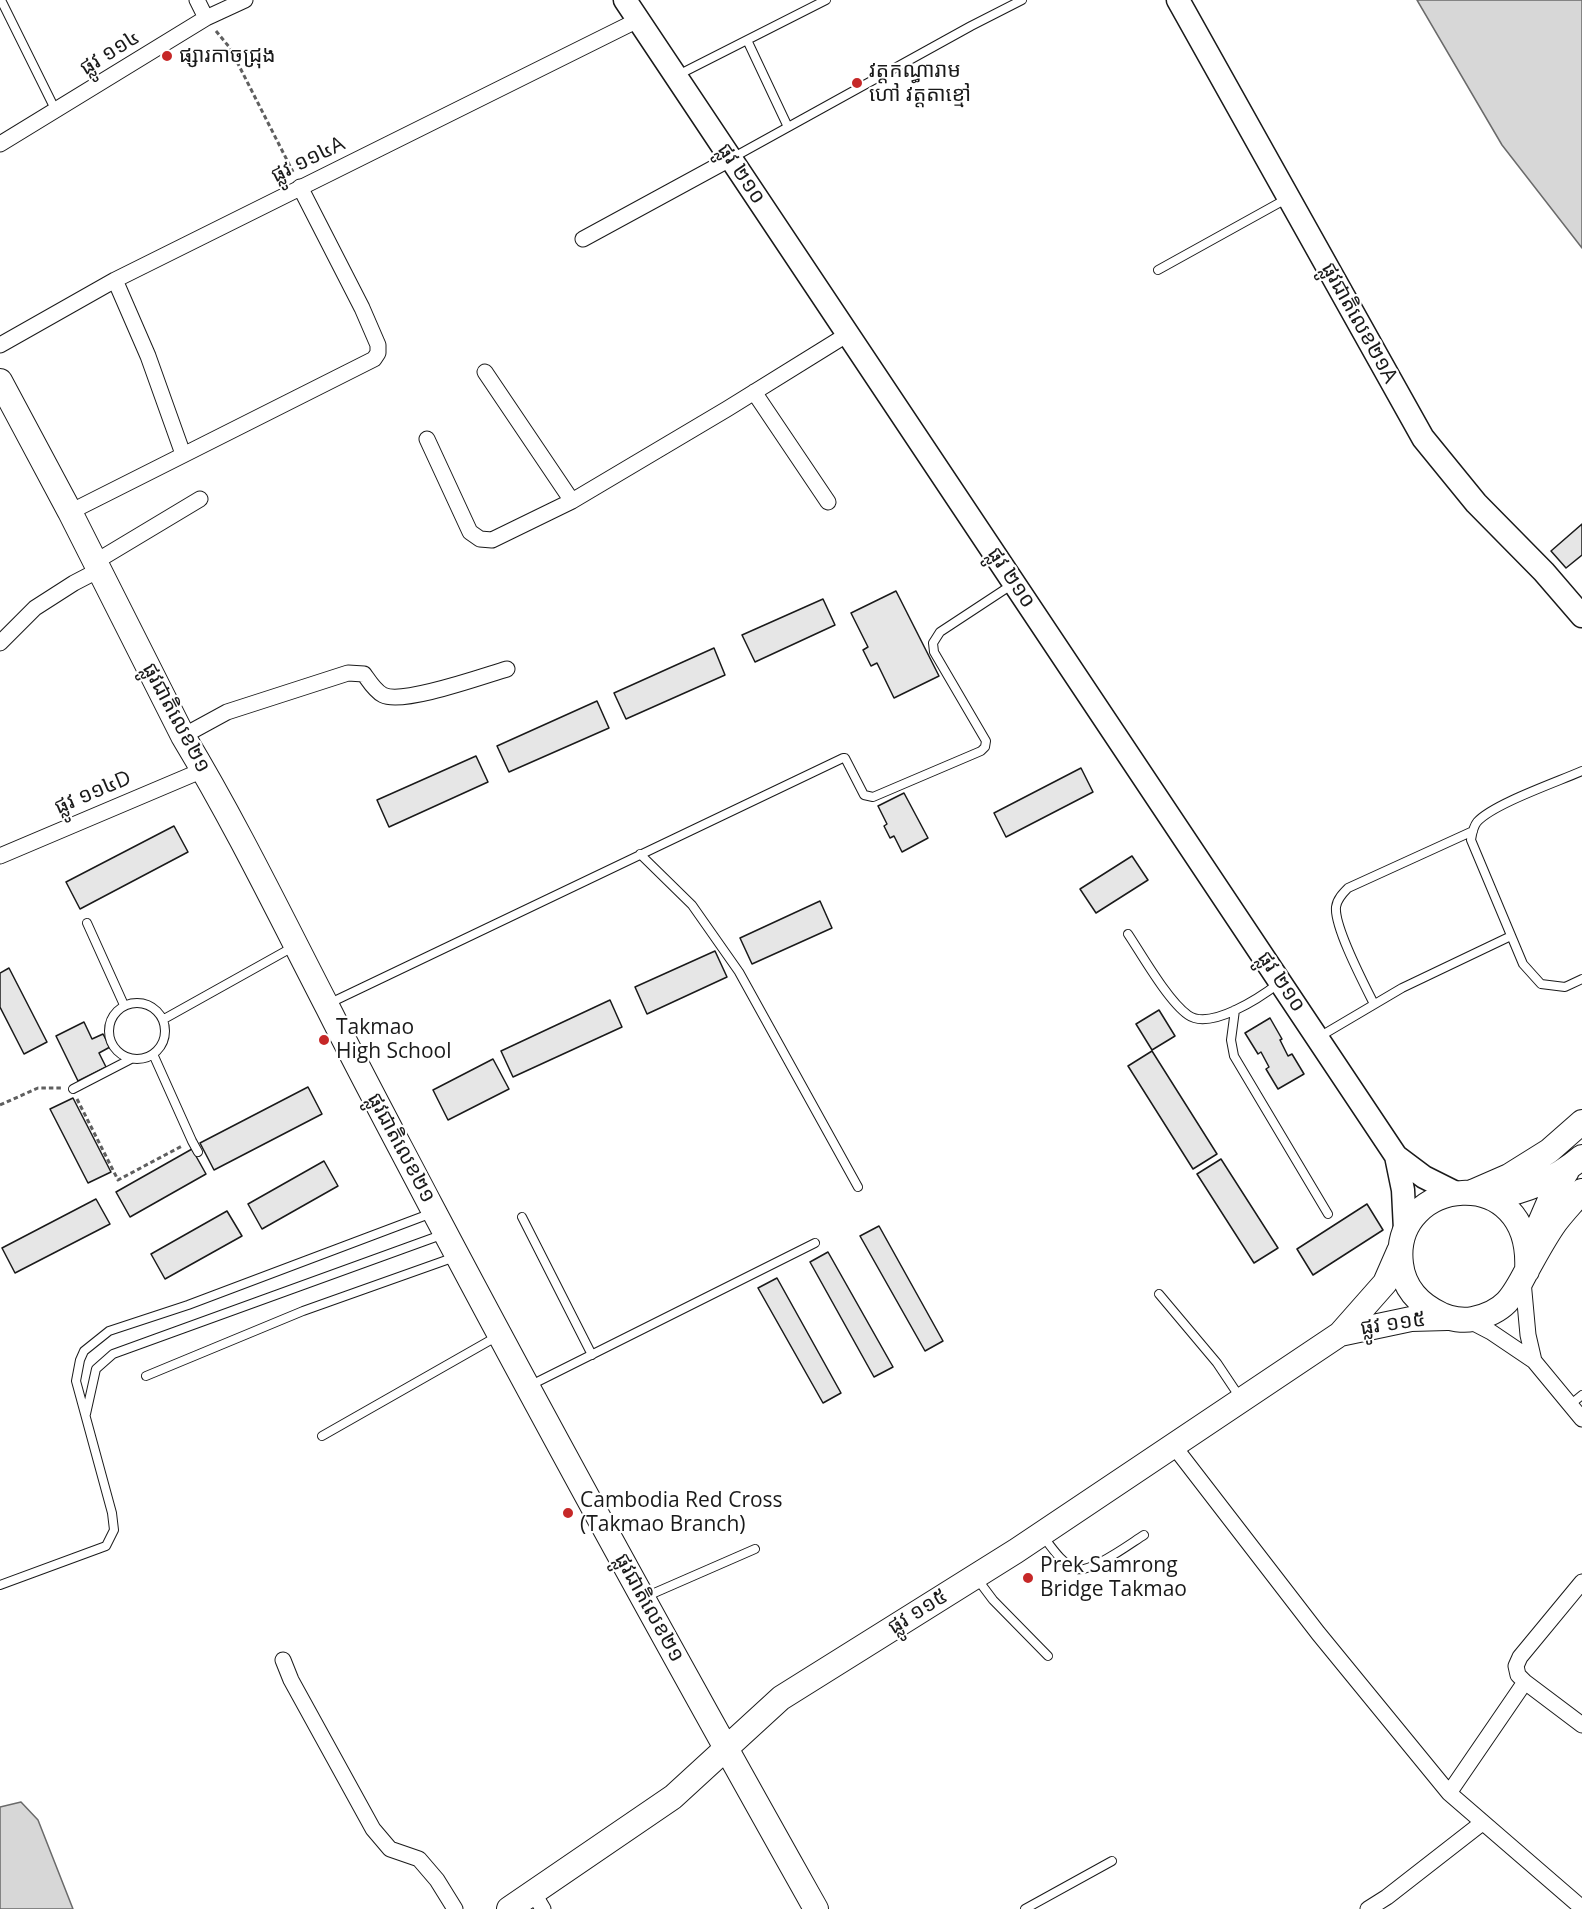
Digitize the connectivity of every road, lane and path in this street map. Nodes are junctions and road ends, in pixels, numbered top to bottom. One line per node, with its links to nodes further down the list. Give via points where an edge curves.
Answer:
1 (1, 0): 12 (lane)
2 (196, 0): 8 (street)
3 (245, 0): 8 (street, ផ្លូវ ១១៤)
4 (625, 0): 9 (street, ផ្លូវ ២១០)
5 (826, 0): 10 (lane)
6 (1022, 0): 13 (lane)
7 (1178, 0): 17 (street, ផ្លូវជាតិលេខ២១A)
8 (206, 18): 12 (street, ផ្លូវ ១១៤); 16 (path, via 230,48)
9 (638, 20): 11 (street, ផ្លូវ ២១០); 16 (street, ផ្លូវ ១១៤A)
10 (747, 40): 11 (lane); 13 (lane)
11 (676, 76): 15 (street, ផ្លូវ ២១០)
12 (56, 111): 14 (street, ផ្លូវ ១១៤)
13 (788, 127): 15 (lane)
14 (0, 144)
15 (730, 159): 18 (street); 21 (street, ផ្លូវ ២១០)
16 (300, 187): 20 (street, ផ្លូវ ១១៤A); 27 (street, via 362,308 378,352 374,359)
17 (1289, 197): 19 (lane); 34 (street, ផ្លូវជាតិលេខ២១A, via 1423,438 1476,503)
18 (583, 239)
19 (1158, 270)
20 (115, 280): 22 (street, ផ្លូវ ១១៤A); 27 (street, via 148,356)
21 (848, 334): 25 (street); 33 (street, ផ្លូវ ២១០)
22 (0, 345)
23 (485, 372): 29 (street)
24 (0, 381): 31 (main road, ផ្លូវជាតិលេខ២១)
25 (754, 392): 29 (street); 30 (street)
26 (427, 439): 29 (street, via 470,532 480,539 492,540)
27 (183, 454): 31 (street)
28 (200, 499): 32 (street)
29 (572, 501)
30 (828, 502)
31 (70, 512): 32 (main road, ផ្លូវជាតិលេខ២១)
32 (97, 566): 35 (street, via 35,608); 37 (main road, ផ្លូវជាតិលេខ២១)
33 (1014, 583): 41 (lane, via 940,632 933,643 934,652 986,741 981,751 868,797 843,758); 48 (street, ផ្លូវ ២១០)
34 (1582, 616)
35 (0, 643)
36 (507, 669): 37 (street, via 398,698 383,695 364,674 348,673 227,712)
37 (183, 736): 38 (main road, ផ្លូវជាតិលេខ២១)
38 (203, 770): 42 (street, ផ្លូវ ១១៤D); 46 (main road, ផ្លូវជាតិលេខ២១)
39 (1582, 771): 40 (lane, via 1502,806 1477,822)
40 (1473, 831): 45 (lane, via 1472,840); 49 (lane, via 1348,888 1340,896 1336,908 1342,937)
41 (640, 854): 51 (lane); 64 (lane, via 692,905 739,972)
42 (0, 856)
43 (87, 923): 50 (lane)
44 (1128, 934): 52 (lane, via 1174,1002 1189,1016 1207,1019)
45 (1511, 936): 47 (lane, via 1523,964 1541,984 1565,987); 49 (lane)
46 (297, 945): 51 (main road, ផ្លូវជាតិលេខ២១); 53 (lane)
47 (1582, 980)
48 (1281, 982): 52 (lane); 54 (street, ផ្លូវ ២១០)
49 (1374, 1004): 54 (lane)
50 (124, 1005): 53 (lane, via 147,1004); 56 (lane, via 115,1012 109,1034 112,1045)
51 (326, 1005): 67 (main road, ផ្លូវជាតិលេខ២១)
52 (1235, 1010): 68 (lane, via 1231,1040 1234,1056)
53 (164, 1020): 55 (lane, via 166,1032)
54 (1318, 1038): 62 (street, ផ្លូវ ២១០)
55 (153, 1054): 56 (lane); 60 (lane)
56 (131, 1059): 57 (lane)
57 (73, 1089): 58 (path, via 38,1088); 60 (path, via 118,1180)
58 (0, 1105)
59 (1582, 1122): 66 (main road, via 1549,1151)
60 (192, 1141): 61 (lane)
61 (198, 1152)
62 (1396, 1156): 66 (street, ផ្លូវ ២១០, via 1424,1177); 71 (street, ផ្លូវ ២១០, via 1404,1190)
63 (1575, 1163): 66 (main road, via 1544,1183 1518,1192); 74 (main road, via 1547,1204)
64 (858, 1187)
65 (1582, 1191): 74 (main road, via 1556,1221)
66 (1472, 1194): 71 (main road, via 1435,1199 1418,1212); 74 (main road, via 1505,1207 1517,1220 1524,1235)
67 (435, 1212): 70 (main road, ផ្លូវជាតិលេខ២១); 85 (lane, via 109,1331 84,1351 80,1360 76,1382)
68 (1328, 1214)
69 (522, 1217): 79 (lane)
70 (447, 1233): 73 (main road, ផ្លូវជាតិលេខ២១); 85 (lane, via 113,1354 96,1369)
71 (1402, 1241): 76 (main road, via 1402,1273 1412,1293 1428,1308); 78 (main road, ផ្លូវ ១១៥, via 1385,1283)
72 (815, 1243): 79 (lane)
73 (458, 1256): 77 (main road, ផ្លូវជាតិលេខ២១); 81 (lane, via 303,1311)
74 (1526, 1268): 76 (main road, via 1514,1296 1501,1308 1485,1316); 80 (street, via 1526,1317)
75 (1159, 1294): 83 (lane, via 1217,1363)
76 (1457, 1319): 78 (main road, ផ្លូវ ១១៥, via 1411,1318); 80 (street, via 1491,1332)
77 (501, 1334): 82 (main road, ផ្លូវជាតិលេខ២១); 87 (lane)
78 (1340, 1334): 83 (main road, ផ្លូវ ១១៥)
79 (592, 1355): 82 (lane)
80 (1534, 1361): 84 (street)
81 (146, 1376)
82 (529, 1386): 95 (main road, ផ្លូវជាតិលេខ២១)
83 (1241, 1399): 88 (main road, ផ្លូវ ១១៥)
84 (1577, 1400): 86 (street)
85 (85, 1415): 94 (lane, via 112,1513 114,1530 106,1546)
86 (1582, 1419)
87 (322, 1436)
88 (1173, 1445): 89 (main road, ផ្លូវ ១១៥); 101 (street, via 1318,1634)
89 (1041, 1534): 90 (lane, via 1059,1556 1080,1570); 92 (main road, ផ្លូវ ១១៥)
90 (1144, 1535)
91 (755, 1549): 95 (lane)
92 (975, 1576): 96 (lane); 100 (main road, ផ្លូវ ១១៥, via 781,1698)
93 (1582, 1582): 98 (street, via 1520,1657 1516,1666)
94 (0, 1585)
95 (644, 1597): 100 (main road, ផ្លូវជាតិលេខ២១)
96 (1048, 1656)
97 (283, 1660): 107 (street, via 373,1829 390,1849 419,1859)
98 (1525, 1682): 99 (street); 101 (street)
99 (1582, 1725)
100 (727, 1749): 104 (main road, ផ្លូវ ១១៥, via 673,1797); 109 (main road, ផ្លូវជាតិលេខ២១)
101 (1449, 1793): 102 (street)
102 (1482, 1823): 105 (street); 106 (street)
103 (1112, 1861): 110 (lane)
104 (538, 1901): 108 (main road, ផ្លូវ ១១៥)
105 (1391, 1903): 111 (street)
106 (1582, 1908)
107 (455, 1909)
108 (510, 1909)
109 (815, 1909)
110 (1024, 1909)
111 (1368, 1909)

